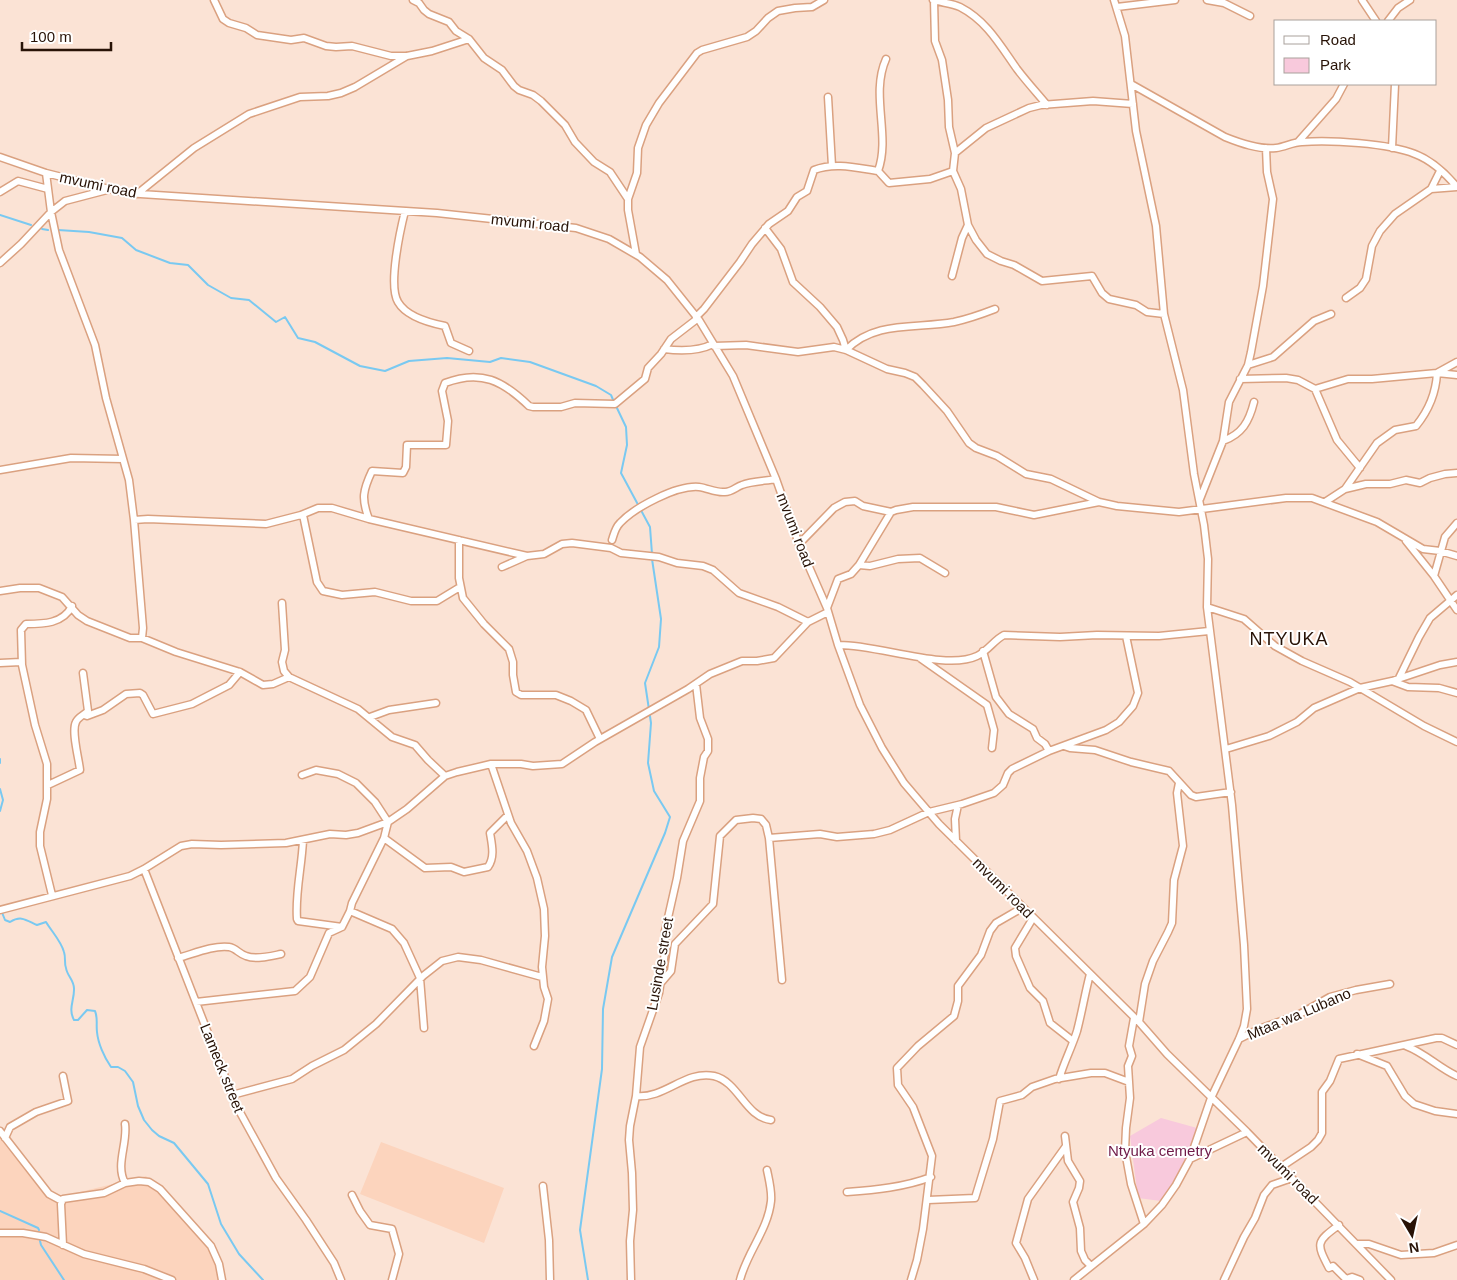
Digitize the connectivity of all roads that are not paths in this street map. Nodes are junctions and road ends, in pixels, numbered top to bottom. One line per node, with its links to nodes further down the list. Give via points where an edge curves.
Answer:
1 (214, 0): 15 (street, via 223,19 256,35 291,40 304,38 326,46 352,46 391,56)
2 (413, 0): 14 (street, via 429,14 449,22)
3 (824, 0): 39 (street, via 812,7 778,11 747,37 697,53 646,125 638,148 637,173)
4 (934, 0): 22 (street, via 962,8 985,24); 26 (street, via 935,41 942,60)
5 (1114, 0): 10 (street)
6 (1175, 0): 10 (street)
7 (1207, 0): 11 (street, via 1224,3)
8 (1362, 0): 12 (street)
9 (1410, 0): 13 (street)
10 (1117, 7): 17 (street, via 1125,36)
11 (1250, 16)
12 (1375, 20)
13 (1389, 20)
14 (469, 39): 15 (street); 39 (street, via 514,86 533,95 557,116 575,142 594,162 610,172)
15 (407, 56): 38 (street, via 341,93 300,97 249,114 194,148)
16 (886, 59): 29 (street, via 880,80 882,162)
17 (1131, 84): 21 (street); 24 (street, via 1224,137)
18 (1343, 85): 23 (street, via 1336,99)
19 (1395, 85): 25 (street)
20 (828, 97): 28 (street)
21 (1133, 104): 22 (street, via 1093,101); 49 (street, via 1156,226)
22 (1047, 105): 26 (street, via 1029,108 986,128)
23 (1298, 142): 24 (street); 25 (street, via 1323,141)
24 (1266, 148): 57 (street, via 1273,203 1263,286)
25 (1392, 148): 31 (street, via 1415,154)
26 (955, 153): 30 (street)
27 (0, 156): 32 (street, mvumi road)
28 (832, 166): 29 (street); 43 (street, via 814,170 806,191)
29 (878, 170): 30 (street, via 889,183 930,179)
30 (953, 171): 42 (street, via 961,189)
31 (1440, 171): 33 (street); 35 (street)
32 (46, 173): 34 (street); 36 (street, mvumi road)
33 (1457, 187): 35 (street)
34 (48, 189): 37 (street, via 18,181); 41 (street)
35 (1431, 189): 47 (street, via 1401,210 1384,227 1372,246 1366,279)
36 (108, 190): 38 (street, mvumi road); 41 (street, via 71,198)
37 (0, 192)
38 (136, 194): 40 (street, mvumi road)
39 (628, 199): 44 (street)
40 (405, 211): 44 (street, mvumi road, via 576,228 609,239); 55 (street, via 394,295 399,305 423,322 445,326 451,343)
41 (50, 212): 45 (street); 64 (street, via 59,250 95,345)
42 (968, 225): 46 (street); 49 (street, via 987,254 1001,262 1014,264 1037,279 1092,276 1109,299 1136,305 1147,312)
43 (766, 228): 51 (street); 54 (street, via 781,249 793,282 837,327)
44 (636, 254): 51 (street, mvumi road, via 666,280)
45 (0, 263)
46 (952, 276)
47 (1346, 298)
48 (995, 309): 54 (street, via 954,322 873,333 855,341)
49 (1164, 314): 70 (street, via 1183,390)
50 (1331, 314): 57 (street, via 1314,320 1273,357)
51 (697, 318): 52 (street, mvumi road); 53 (street)
52 (714, 345): 53 (street); 54 (street, via 746,345 798,352 834,347); 68 (street, mvumi road, via 733,376)
53 (664, 349): 76 (street, via 648,368 645,379 615,404 533,407 511,388 482,377 456,378 445,383 442,391 448,421 446,446 407,445 403,473 372,471 363,504)
54 (846, 350): 71 (street, via 879,366 915,377 976,448 997,456 1026,474 1051,479)
55 (469, 351)
56 (1457, 362): 58 (street)
57 (1248, 365): 60 (street)
58 (1438, 373): 59 (street); 61 (street, via 1348,379); 65 (street, via 1433,397 1420,421 1412,428 1394,430 1387,435 1377,443)
59 (1457, 375)
60 (1240, 379): 61 (street, via 1286,378); 63 (street, via 1229,402)
61 (1315, 389): 65 (street, via 1337,440)
62 (1254, 402): 63 (street, via 1243,429)
63 (1223, 441): 70 (street)
64 (123, 459): 66 (street, via 71,458); 77 (street)
65 (1360, 468): 69 (street)
66 (0, 470)
67 (1457, 474): 69 (street, via 1438,476 1420,483 1406,480)
68 (776, 479): 81 (street, via 741,485 723,493 699,487 673,493 630,514 620,523); 82 (street, mvumi road)
69 (1345, 489): 72 (street)
70 (1200, 499): 73 (street)
71 (1099, 502): 73 (street, via 1173,512); 74 (street, via 1034,515 996,507 913,507)
72 (1325, 502): 73 (street, via 1296,497); 79 (street, via 1377,522)
73 (1202, 508): 96 (street, via 1208,559)
74 (891, 512): 82 (street, via 863,506 856,501 845,502 834,508); 86 (street)
75 (303, 515): 76 (street, via 318,508 332,508); 77 (street, via 266,524); 90 (street, via 317,582 323,591 342,595 375,592 411,601 437,601)
76 (369, 519): 80 (street)
77 (134, 520): 102 (street)
78 (1457, 523): 83 (street, via 1445,537)
79 (1402, 536): 83 (street, via 1423,549); 89 (street)
80 (459, 540): 84 (street); 90 (street)
81 (612, 540)
82 (799, 544): 97 (street, mvumi road)
83 (1440, 551): 85 (street); 89 (street)
84 (527, 556): 87 (street); 99 (street, via 544,554 572,542 703,566 713,570 739,592 778,606)
85 (1457, 556)
86 (859, 565): 88 (street, via 920,558); 97 (street, via 851,574 838,579)
87 (502, 567)
88 (945, 573)
89 (1434, 576): 93 (street)
90 (460, 587): 119 (street, via 463,598 509,649 516,692 521,695 556,695 571,701 586,710)
91 (0, 591): 95 (street, via 39,588 62,597)
92 (1457, 595): 93 (street)
93 (1450, 600): 98 (street); 112 (street, via 1430,618)
94 (282, 603): 111 (street, via 285,650 282,662)
95 (72, 606): 102 (street, via 87,621 130,638); 106 (street, via 62,619 26,624 21,630)
96 (1206, 607): 100 (street); 114 (street, via 1244,619 1275,646)
97 (827, 610): 99 (street); 103 (street, mvumi road)
98 (1457, 610)
99 (808, 622): 113 (street, via 774,658 742,661 710,674)
100 (1209, 631): 101 (street); 123 (street)
101 (1126, 636): 104 (street, via 1004,635); 121 (street, via 1138,693 1133,706 1119,722 1106,730)
102 (142, 638): 109 (street)
103 (838, 646): 105 (street, via 852,645); 132 (street, mvumi road, via 860,705 882,748 904,783)
104 (983, 651): 105 (street, via 977,656 954,661); 124 (street, via 996,697 1009,714 1033,730)
105 (917, 657): 122 (street, via 988,704 994,730)
106 (22, 662): 108 (street); 129 (street, via 34,725 47,764)
107 (1457, 662): 112 (street)
108 (0, 663)
109 (240, 672): 111 (street, via 262,685); 117 (street, via 229,685 192,704 153,714 143,695 126,694 103,710)
110 (83, 673): 117 (street, via 88,711)
111 (289, 677): 118 (street)
112 (1395, 680): 114 (street); 115 (street, via 1408,687)
113 (696, 684): 119 (street); 153 (street, Lusinde street, via 708,751 700,778 700,801 683,841 665,931)
114 (1360, 688): 120 (street); 123 (street, via 1314,708 1298,722 1270,736)
115 (1457, 692)
116 (436, 703): 118 (street, via 389,710)
117 (84, 715): 129 (street, via 74,726 80,770)
118 (370, 717): 127 (street, via 392,737 416,745)
119 (600, 739): 125 (street, via 562,764)
120 (1457, 742)
121 (1064, 746): 124 (street); 128 (street, via 1095,750 1169,771)
122 (992, 748)
123 (1226, 749): 130 (street)
124 (1049, 751): 131 (street, via 1009,771 1003,785 994,793)
125 (491, 764): 127 (street); 133 (street)
126 (302, 775): 134 (street, via 316,770 338,774 356,783 375,802)
127 (445, 776): 134 (street)
128 (1179, 783): 130 (street, via 1196,796); 155 (street, via 1177,793 1183,846 1174,880 1172,923 1153,961)
129 (48, 785): 140 (street, via 40,846)
130 (1231, 792): 157 (street, via 1247,997 1246,1017)
131 (958, 805): 132 (street); 138 (street)
132 (929, 812): 136 (street, via 874,834); 138 (street, mvumi road)
133 (508, 815): 135 (street, via 490,833 492,862 488,867 464,872 451,867 425,868); 149 (street, via 541,892 545,923)
134 (388, 822): 135 (street); 137 (street, via 358,833 330,834)
135 (384, 838): 143 (street)
136 (769, 838): 151 (street); 153 (street, via 761,818 736,820 720,836 713,904 675,944 671,971)
137 (303, 840): 139 (street, via 181,846); 145 (street, via 296,902 298,922)
138 (956, 841): 141 (street, mvumi road)
139 (144, 869): 140 (street, via 130,876); 147 (street, Lameck street)
140 (52, 895): 142 (street)
141 (1022, 908): 144 (street, mvumi road); 181 (street, via 996,923 990,931 980,955 958,986 954,1016 918,1046 898,1068 898,1085 913,1107 931,1151)
142 (0, 910)
143 (350, 911): 145 (street); 150 (street, via 392,929 404,943)
144 (1033, 918): 148 (street, mvumi road); 158 (street, via 1015,948 1016,956 1030,988 1043,1001 1048,1021)
145 (342, 927): 154 (street, via 330,933 310,977 295,992)
146 (281, 954): 147 (street, via 256,958 228,947)
147 (178, 958): 154 (street, Lameck street)
148 (1090, 974): 155 (street, mvumi road); 158 (street)
149 (542, 977): 150 (street, via 458,957 442,961); 160 (street, via 548,999 547,1010)
150 (420, 978): 156 (street); 167 (street, via 376,1024 344,1050 292,1079)
151 (782, 980)
152 (1390, 984): 157 (street, Mtaa wa Lubano, via 1330,997 1298,1015)
153 (659, 986): 168 (street, Lusinde street, via 653,1014 640,1047)
154 (196, 1002): 167 (street, Lameck street)
155 (1137, 1020): 166 (street, via 1129,1046 1132,1056 1128,1066); 169 (street, mvumi road)
156 (424, 1028)
157 (1239, 1039): 169 (street)
158 (1074, 1041): 165 (street)
159 (1457, 1045): 161 (street, via 1442,1038)
160 (534, 1046)
161 (1406, 1046): 162 (street); 164 (street)
162 (1357, 1054): 170 (street, via 1387,1066 1405,1096 1414,1104); 179 (street, via 1340,1059 1322,1092 1322,1133 1318,1140)
163 (63, 1076): 176 (street, via 68,1101 36,1112 10,1127)
164 (1457, 1076)
165 (1060, 1078): 166 (street, via 1105,1073); 187 (street, via 1032,1087 1022,1095 1000,1100 993,1139 975,1198)
166 (1129, 1082): 189 (street, via 1126,1158)
167 (232, 1095): 198 (street, Lameck street, via 276,1178 334,1263)
168 (636, 1096): 171 (street, via 657,1095 686,1079 710,1076 721,1079 760,1117); 201 (street, Lusinde street, via 629,1140 632,1173)
169 (1211, 1098): 174 (street, mvumi road); 178 (street)
170 (1457, 1114)
171 (771, 1120)
172 (125, 1124): 183 (street, via 121,1174)
173 (0, 1131): 176 (street)
174 (1247, 1132): 178 (street); 179 (street, mvumi road)
175 (1065, 1136): 177 (street)
176 (5, 1138): 188 (street, via 49,1194)
177 (1066, 1146): 195 (street, via 1068,1161 1080,1181 1073,1202 1080,1228 1081,1251); 204 (street, via 1028,1199 1017,1237 1016,1246)
178 (1190, 1159): 189 (street, via 1170,1196)
179 (1281, 1167): 182 (street, mvumi road)
180 (767, 1170): 202 (street, via 772,1194 770,1210)
181 (931, 1178): 185 (street); 187 (street)
182 (1292, 1178): 190 (street, mvumi road); 206 (street, via 1272,1186 1264,1195)
183 (125, 1183): 188 (street, via 104,1192); 197 (street, via 149,1182 160,1189 211,1246)
184 (542, 1186): 200 (street)
185 (847, 1192)
186 (352, 1195): 199 (street, via 370,1225 392,1229 399,1254)
187 (928, 1200): 203 (street)
188 (62, 1201): 193 (street)
189 (1144, 1224): 195 (street)
190 (1339, 1225): 192 (street, mvumi road); 207 (street, via 1325,1236 1319,1249 1328,1268 1333,1266 1346,1279)
191 (0, 1233): 193 (street, via 46,1237)
192 (1357, 1244): 194 (street, via 1370,1244 1401,1255 1434,1253); 208 (street, mvumi road)
193 (63, 1245): 196 (street)
194 (1457, 1245)
195 (1091, 1266): 205 (street)
196 (172, 1280)
197 (222, 1280)
198 (340, 1280)
199 (392, 1280)
200 (550, 1280)
201 (631, 1280)
202 (740, 1280)
203 (911, 1280)
204 (1034, 1280)
205 (1074, 1280)
206 (1224, 1280)
207 (1360, 1280)
208 (1391, 1280)

